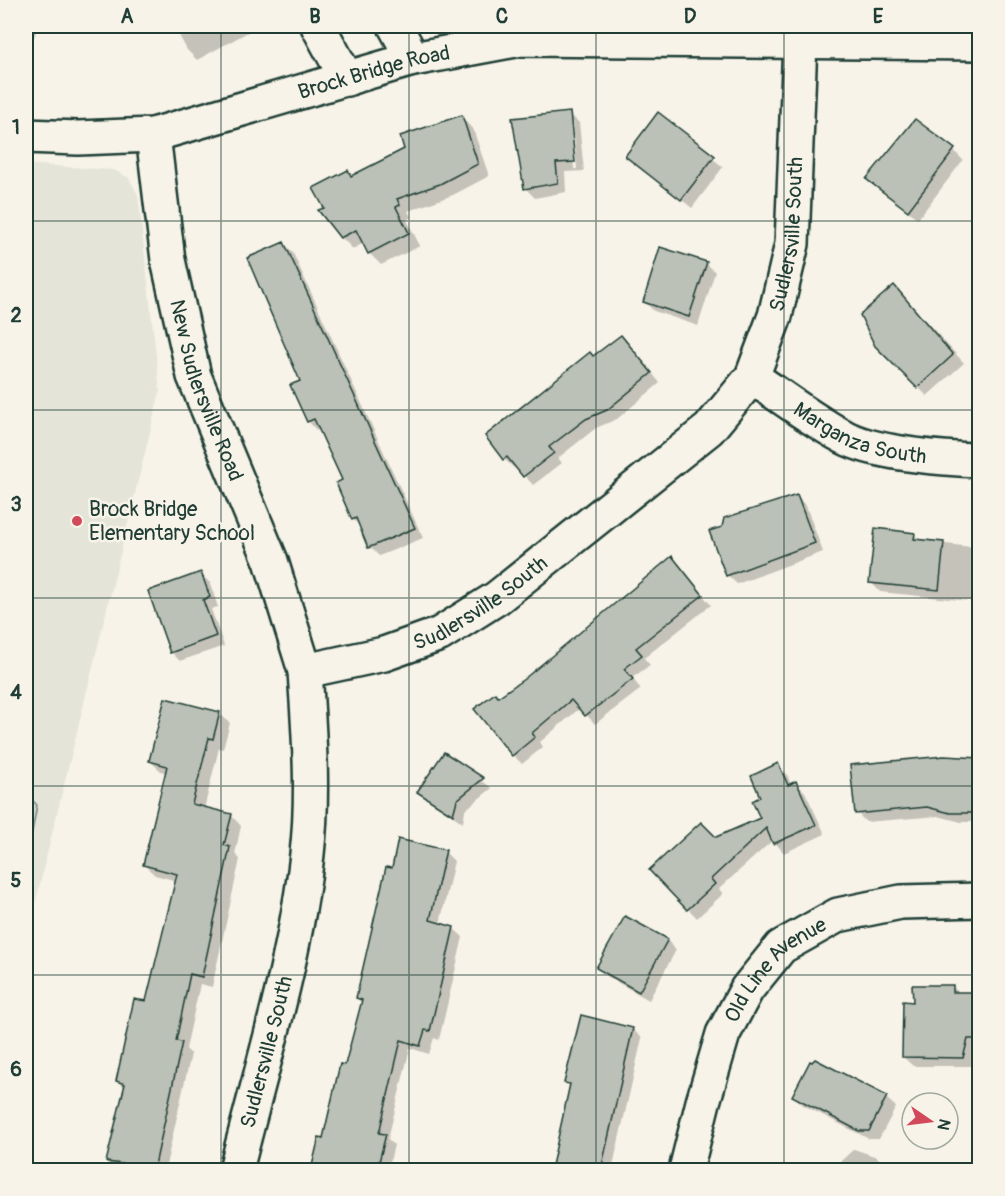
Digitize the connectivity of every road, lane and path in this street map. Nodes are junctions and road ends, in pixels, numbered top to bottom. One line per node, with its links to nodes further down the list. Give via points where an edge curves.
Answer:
1 (318, 26): 6 (street)
2 (395, 26): 5 (street)
3 (800, 42): 4 (street, Brock Bridge Road); 5 (street, Brock Bridge Road, via 521,39); 9 (street, Sudlersville South, via 792,244 775,316)
4 (980, 43)
5 (413, 59): 6 (street, Brock Bridge Road)
6 (347, 79): 7 (street, Brock Bridge Road)
7 (153, 135): 8 (street, Brock Bridge Road); 11 (street, New Sudlersville Road, via 168,260 194,376 271,561)
8 (26, 136)
9 (752, 377): 10 (street, Marganza South, via 849,440 897,452); 11 (street, Sudlersville South, via 709,429 497,598 440,634 384,654)
10 (980, 460)
11 (305, 671): 13 (street, Sudlersville South, via 312,762 307,854 296,928)
12 (980, 900): 14 (street, Old Line Avenue, via 901,902 837,915 781,947 747,988 723,1034)
13 (236, 1170)
14 (686, 1170)

